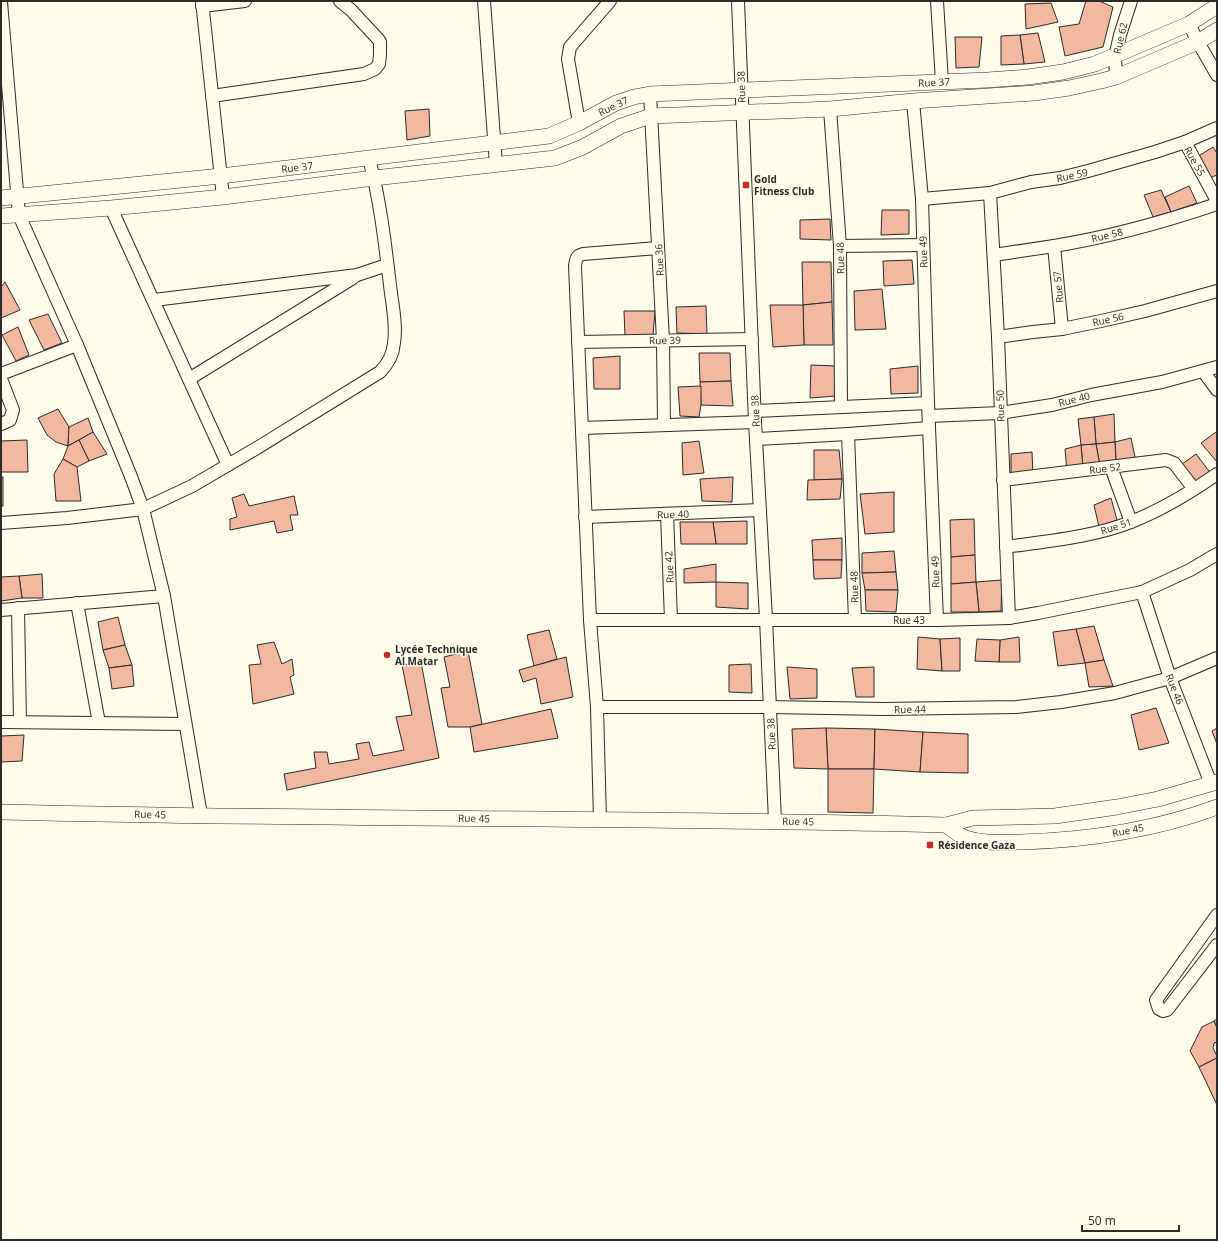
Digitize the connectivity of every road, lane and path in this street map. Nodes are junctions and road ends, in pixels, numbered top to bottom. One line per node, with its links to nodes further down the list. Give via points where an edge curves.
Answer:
1 (244, 1): 9 (street)
2 (340, 1): 21 (street, via 378,39 380,55 379,64 375,69 364,74)
3 (484, 1): 29 (street)
4 (610, 1): 26 (street, via 570,47 568,59)
5 (738, 1): 19 (street, Rue 38)
6 (937, 1): 18 (street)
7 (1131, 1): 14 (street, Rue 62)
8 (1, 2): 16 (street)
9 (202, 4): 21 (street)
10 (1217, 6): 11 (street, Rue 37)
11 (1190, 24): 13 (street); 14 (street, Rue 37)
12 (1217, 30): 13 (street, Rue 37)
13 (1198, 42): 15 (street); 17 (street, Rue 37)
14 (1115, 57): 17 (street, Rue 62); 18 (street, Rue 37, via 1056,73)
15 (1217, 75)
16 (4, 76): 35 (street)
17 (1116, 77): 22 (street, Rue 37, via 1034,93)
18 (942, 82): 19 (street, Rue 37)
19 (742, 91): 20 (street, Rue 37); 24 (street, Rue 38)
20 (650, 94): 25 (street, Rue 36); 26 (street, Rue 37, via 616,102)
21 (212, 96): 32 (street)
22 (914, 101): 23 (street, Rue 37); 38 (street, Rue 49)
23 (830, 109): 24 (street, Rue 37); 44 (street, Rue 48)
24 (742, 113): 25 (street, Rue 37); 54 (street, Rue 38)
25 (652, 116): 31 (street, Rue 37, via 621,126 556,158); 46 (street, Rue 36)
26 (579, 123): 29 (street, Rue 37, via 549,136)
27 (1217, 128): 28 (street, Rue 59)
28 (1185, 142): 34 (street, Rue 59, via 1096,169); 39 (street, Rue 55)
29 (494, 143): 30 (street, Rue 37); 31 (street)
30 (369, 159): 32 (street, Rue 37); 33 (street)
31 (496, 165): 33 (street, Rue 37)
32 (221, 176): 35 (street, Rue 37); 36 (street)
33 (374, 178): 36 (street, Rue 37); 48 (street)
34 (990, 193): 38 (street, Rue 59); 47 (street, Rue 50)
35 (18, 197): 37 (street, Rue 37); 41 (street)
36 (223, 197): 40 (street, Rue 37)
37 (1, 198)
38 (922, 199): 43 (street, Rue 49)
39 (1217, 202): 45 (street, Rue 58, via 1141,227)
40 (111, 208): 41 (street, Rue 37); 51 (street)
41 (19, 215): 42 (street, Rue 37); 57 (street)
42 (1, 216)
43 (923, 245): 44 (street); 64 (street, Rue 49)
44 (840, 246): 65 (street, Rue 48)
45 (1054, 246): 47 (street, Rue 58); 52 (street, Rue 57)
46 (658, 248): 55 (street, Rue 36); 56 (street, via 578,256 575,266)
47 (994, 255): 53 (street, Rue 50)
48 (387, 265): 49 (street); 74 (street, via 396,331 388,364 380,372)
49 (357, 275): 51 (street); 62 (street)
50 (1217, 291): 52 (street, Rue 56, via 1145,311)
51 (154, 300): 62 (street)
52 (1062, 329): 53 (street, Rue 56)
53 (998, 337): 66 (street, Rue 50)
54 (752, 339): 55 (street, Rue 39); 67 (street, Rue 38)
55 (663, 340): 56 (street, Rue 39); 70 (street, Rue 36)
56 (578, 342): 71 (street)
57 (77, 345): 60 (street); 79 (street)
58 (1217, 367): 59 (street, Rue 40)
59 (1203, 372): 63 (street); 66 (street, Rue 40, via 1052,405)
60 (1, 374)
61 (1, 379): 69 (street, via 13,410 10,420)
62 (190, 380): 74 (street)
63 (1217, 390)
64 (928, 403): 65 (street); 68 (street)
65 (841, 407): 67 (street)
66 (1000, 413): 68 (street, Rue 40); 77 (street, Rue 50)
67 (755, 416): 70 (street); 73 (street, Rue 38)
68 (929, 422): 72 (street, Rue 40); 97 (street, Rue 49)
69 (1, 424)
70 (664, 425): 71 (street)
71 (582, 428): 82 (street)
72 (848, 434): 73 (street, Rue 40); 96 (street, Rue 48)
73 (756, 439): 80 (street, Rue 38)
74 (228, 465): 79 (street, via 192,486)
75 (1111, 467): 77 (street, Rue 52); 78 (street, Rue 52, via 1170,461); 83 (street)
76 (1217, 474): 78 (street, Rue 51)
77 (1003, 480): 85 (street, Rue 50)
78 (1194, 490): 83 (street, Rue 51)
79 (143, 509): 84 (street); 88 (street)
80 (760, 510): 81 (street, Rue 40); 93 (street, Rue 38)
81 (667, 514): 82 (street, Rue 40); 95 (street, Rue 42)
82 (585, 517): 94 (street)
83 (1131, 522): 85 (street, Rue 51, via 1085,535)
84 (1, 523)
85 (1006, 548): 92 (street, Rue 50)
86 (1217, 554): 87 (street, Rue 43, via 1190,570)
87 (1142, 592): 92 (street, Rue 43); 99 (street, Rue 46)
88 (164, 596): 89 (street); 105 (street)
89 (77, 603): 90 (street); 104 (street)
90 (18, 608): 91 (street); 103 (street)
91 (1, 610)
92 (1009, 618): 97 (street, Rue 43)
93 (766, 619): 95 (street, Rue 43); 96 (street, Rue 43); 101 (street, Rue 38)
94 (590, 620): 95 (street, Rue 43); 100 (street)
95 (672, 620)
96 (855, 620): 97 (street, Rue 43)
97 (937, 620)
98 (1217, 658): 99 (street, Rue 44)
99 (1170, 678): 101 (street, Rue 44, via 1115,693 1016,707 884,710); 106 (street, Rue 46)
100 (597, 707): 101 (street, Rue 44); 110 (street)
101 (769, 707): 111 (street, Rue 38)
102 (1, 722): 103 (street)
103 (20, 722): 104 (street)
104 (99, 723): 105 (street)
105 (185, 724): 109 (street)
106 (1214, 783): 112 (street, Rue 45, via 1158,799 1117,807 1055,816 973,818)
107 (1217, 807): 112 (street, Rue 45, via 1190,817 1118,833 1054,841 987,843 965,838)
108 (1, 812): 109 (street, Rue 45)
109 (201, 815): 110 (street, Rue 45)
110 (600, 820): 111 (street, Rue 45)
111 (775, 820): 112 (street, Rue 45)
112 (946, 825)
113 (1217, 915): 114 (street)
114 (1213, 929): 115 (street, via 1156,1000 1159,1010 1167,1010)
115 (1217, 945)

